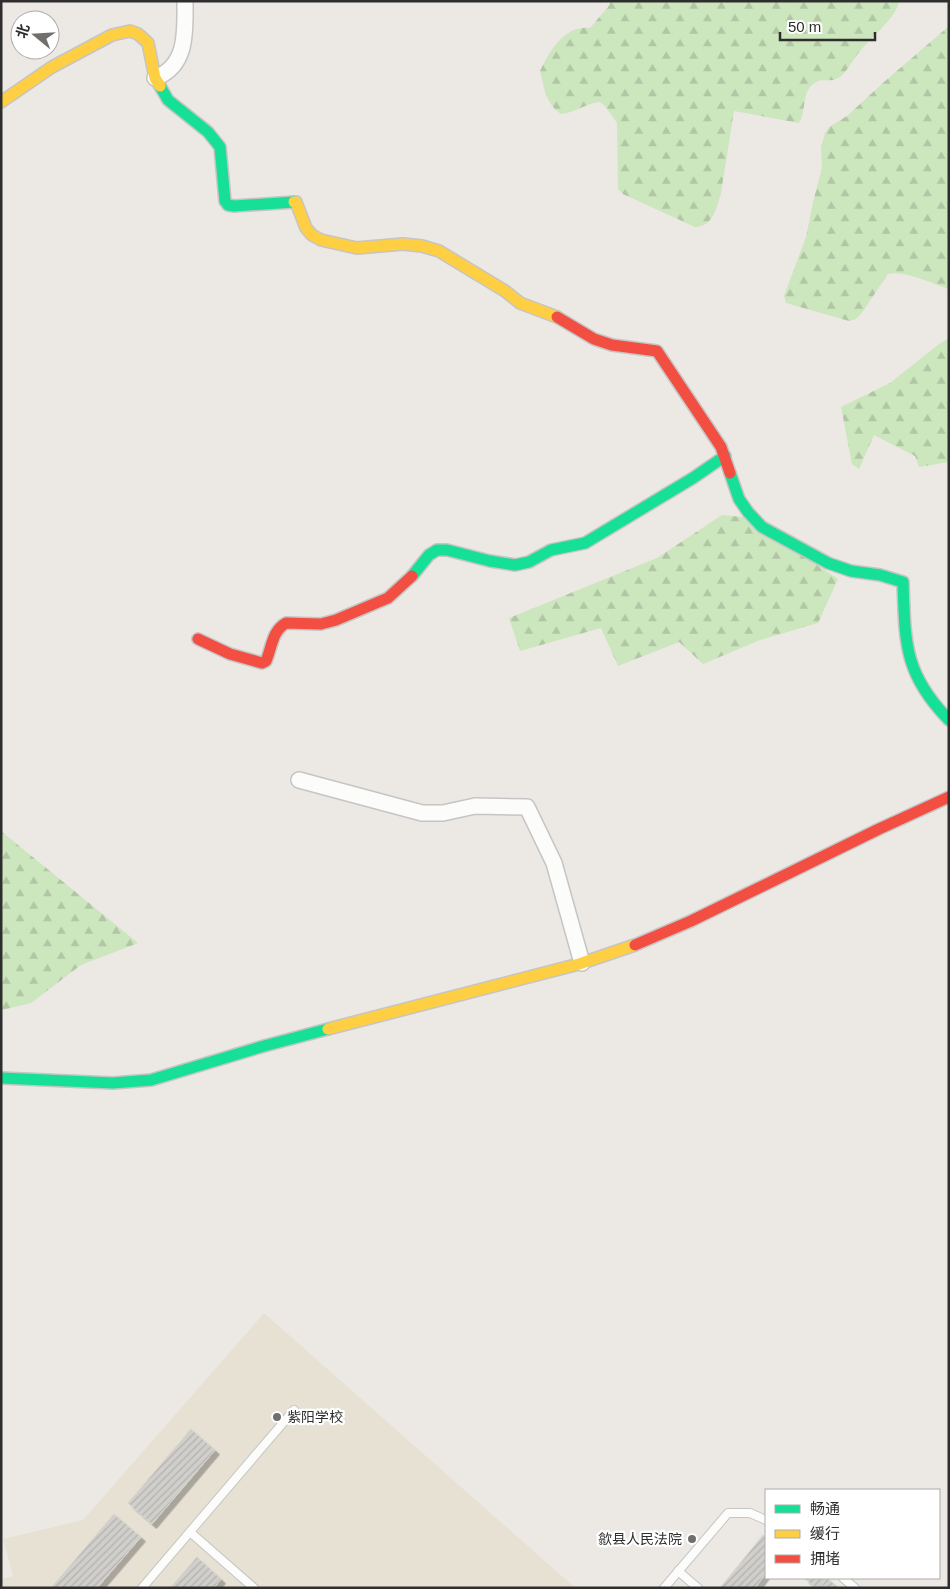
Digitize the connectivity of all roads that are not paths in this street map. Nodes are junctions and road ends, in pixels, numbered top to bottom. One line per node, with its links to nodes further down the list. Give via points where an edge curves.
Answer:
1 (185, 1): 2 (street, via 184,44 180,57 177,63)
2 (155, 78): 3 (street, via 148,44 130,31 112,35 52,67); 4 (street, via 168,100 208,132 220,147 228,205 296,202 306,228 321,240 357,248 403,244 439,251 520,303 563,319 594,339 612,345 657,351)
3 (1, 102)
4 (725, 456): 5 (street, via 594,539 551,550 525,564 505,564 438,550 429,555 407,582 388,598 321,624 281,625 273,637 266,661 262,663 230,654); 6 (street, via 739,499 762,527 828,563 903,582 905,628 913,673 924,693)
5 (198, 639)
6 (949, 720)
7 (298, 780): 9 (street, via 422,813 443,813 475,806 527,807 554,863)
8 (949, 797): 9 (street, via 691,921)
9 (582, 963): 10 (street, via 264,1046 151,1080 113,1083)
10 (1, 1078)
11 (294, 1410): 13 (lane)
12 (765, 1520): 14 (lane, via 750,1513 728,1513)
13 (190, 1532): 16 (lane); 17 (lane)
14 (678, 1571): 18 (lane); 19 (lane)
15 (844, 1579): 20 (lane)
16 (142, 1588)
17 (254, 1588)
18 (664, 1588)
19 (698, 1588)
20 (855, 1588)

